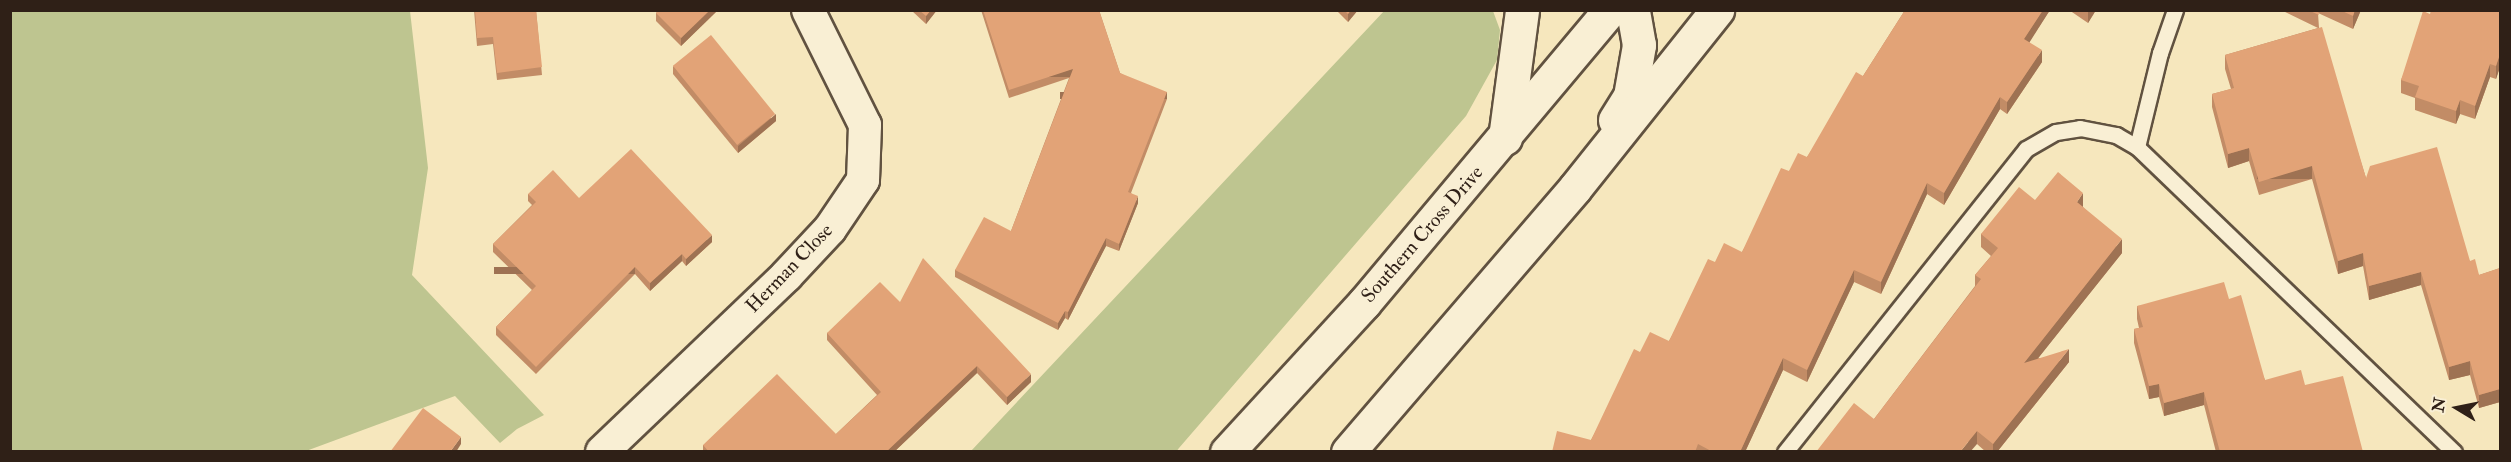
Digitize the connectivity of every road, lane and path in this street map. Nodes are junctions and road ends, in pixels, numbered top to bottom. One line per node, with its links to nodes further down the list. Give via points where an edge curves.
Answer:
1 (808, 10): 10 (street, Herman Close, via 865,125 863,180 830,229 786,276)
2 (1522, 10): 7 (main road)
3 (1610, 10): 7 (main road, Southern Cross Drive)
4 (1633, 10): 9 (main road, via 1639,45 1630,96)
5 (1717, 10): 9 (main road)
6 (2175, 10): 8 (lane)
7 (1505, 138): 11 (main road, Southern Cross Drive, via 1364,303)
8 (2137, 147): 13 (lane, via 2116,135 2080,128 2056,132 2026,149); 14 (lane)
9 (1575, 188): 12 (main road)
10 (602, 452)
11 (1227, 452)
12 (1348, 452)
13 (1785, 452)
14 (2454, 452)

